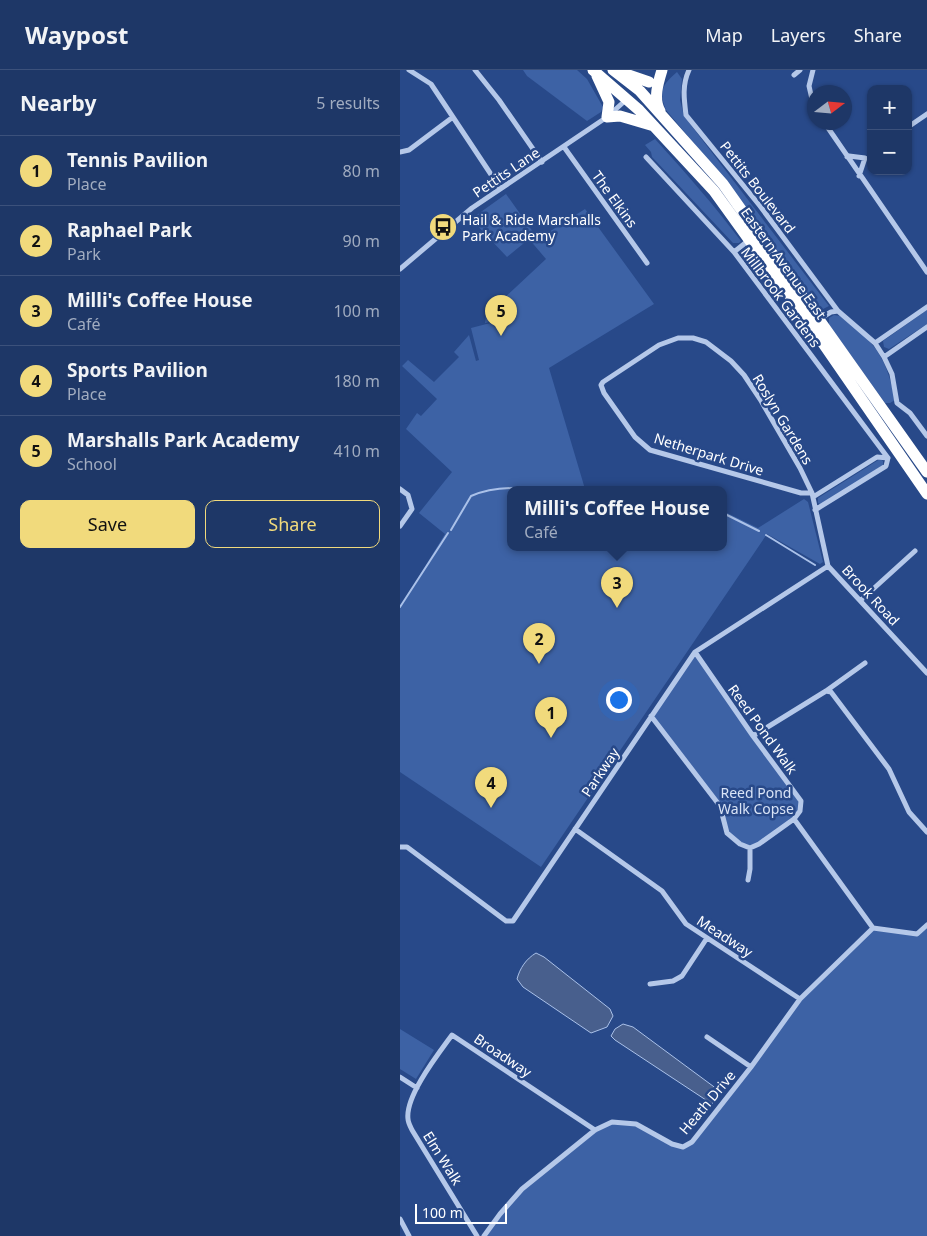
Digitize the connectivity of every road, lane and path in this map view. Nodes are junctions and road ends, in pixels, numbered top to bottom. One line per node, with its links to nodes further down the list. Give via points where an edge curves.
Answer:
1 (409, 70): 16 (street, via 431,84)
2 (475, 70): 26 (street)
3 (614, 70): 10 (highway); 12 (highway, Eastern Avenue East)
4 (661, 70): 10 (street); 17 (highway, via 657,102)
5 (689, 70): 35 (street, Pettits Boulevard, via 683,97 686,115 760,206)
6 (800, 70): 9 (street)
7 (813, 70): 11 (street)
8 (595, 71): 13 (highway, Eastern Avenue East); 15 (highway, via 609,102)
9 (794, 75)
10 (649, 82): 12 (street)
11 (809, 85)
12 (640, 92): 13 (highway); 17 (highway, Eastern Avenue East)
13 (627, 99): 15 (street, Pettits Lane); 19 (highway, Eastern Avenue East)
14 (927, 114): 18 (street)
15 (607, 117): 19 (highway, via 620,116); 21 (street, Pettits Lane)
16 (453, 118): 22 (street, via 409,150); 28 (street)
17 (668, 123): 36 (highway, Eastern Avenue East, via 723,184)
18 (912, 125)
19 (655, 127): 29 (highway, Eastern Avenue East, via 714,191)
20 (829, 130): 24 (street)
21 (564, 147): 26 (street, Pettits Lane); 31 (street, The Elkins)
22 (400, 152)
23 (646, 157): 30 (street, Millbrook Gardens)
24 (847, 157): 25 (street); 27 (street)
25 (865, 158): 27 (street)
26 (542, 162): 28 (street, Pettits Lane)
27 (859, 176): 33 (street)
28 (500, 188): 32 (street, Pettits Lane)
29 (749, 240): 30 (street); 43 (highway, Eastern Avenue East, via 809,323)
30 (734, 252): 43 (street, Millbrook Gardens)
31 (648, 263)
32 (400, 269)
33 (927, 272)
34 (927, 307): 38 (street)
35 (838, 311): 36 (street); 38 (street, Pettits Boulevard)
36 (819, 319): 41 (highway, Eastern Avenue East)
37 (927, 327): 39 (street)
38 (875, 342): 39 (street, Pettits Boulevard)
39 (884, 357): 41 (street, Pettits Boulevard, via 892,374)
40 (601, 385): 47 (street, Netherpark Drive, via 634,437 650,450); 47 (street, Roslyn Gardens, via 669,341 686,337 706,342 744,375 800,468)
41 (892, 409): 42 (street, via 910,413); 44 (highway, Eastern Avenue East)
42 (927, 436)
43 (892, 454): 46 (highway, Eastern Avenue East); 47 (street, via 877,457); 48 (street, via 886,466)
44 (927, 472)
45 (400, 489): 49 (street, via 408,495 412,508)
46 (927, 494)
47 (812, 495): 48 (street, Brook Road)
48 (815, 510): 51 (street, Brook Road)
49 (400, 526)
50 (915, 551): 52 (street)
51 (828, 566): 52 (street, Brook Road); 53 (street, Parkway)
52 (861, 600): 55 (street, Brook Road)
53 (696, 652): 57 (street, Parkway); 58 (street, Reed Pond Walk)
54 (865, 663): 56 (street)
55 (927, 673)
56 (826, 691): 58 (street); 61 (street, via 831,692 889,769 909,812)
57 (651, 716): 60 (street, Parkway); 63 (street, via 720,806 727,833)
58 (753, 736): 59 (street, Reed Pond Walk, via 801,801 800,811)
59 (794, 819): 63 (street); 66 (street)
60 (575, 829): 62 (street, Parkway, via 511,921 506,921 406,847); 67 (street, Meadway, via 662,890 686,924)
61 (927, 832)
62 (400, 847)
63 (750, 848): 64 (street)
64 (748, 880)
65 (927, 925): 66 (street, via 917,934)
66 (873, 928): 69 (street, Heath Drive)
67 (707, 938): 68 (street, via 682,976 673,981); 69 (street, Meadway)
68 (650, 984)
69 (800, 999): 71 (street, Heath Drive)
70 (707, 1037): 71 (street)
71 (751, 1067): 74 (street, Heath Drive, via 692,1142 682,1147 636,1124 612,1122)
72 (400, 1077): 73 (street)
73 (417, 1088): 74 (street, Broadway, via 452,1035); 77 (street, Elm Walk, via 408,1108 412,1130)
74 (595, 1130): 78 (street, Heath Drive, via 522,1188)
75 (400, 1219): 76 (street)
76 (409, 1236)
77 (477, 1236)
78 (484, 1236)

